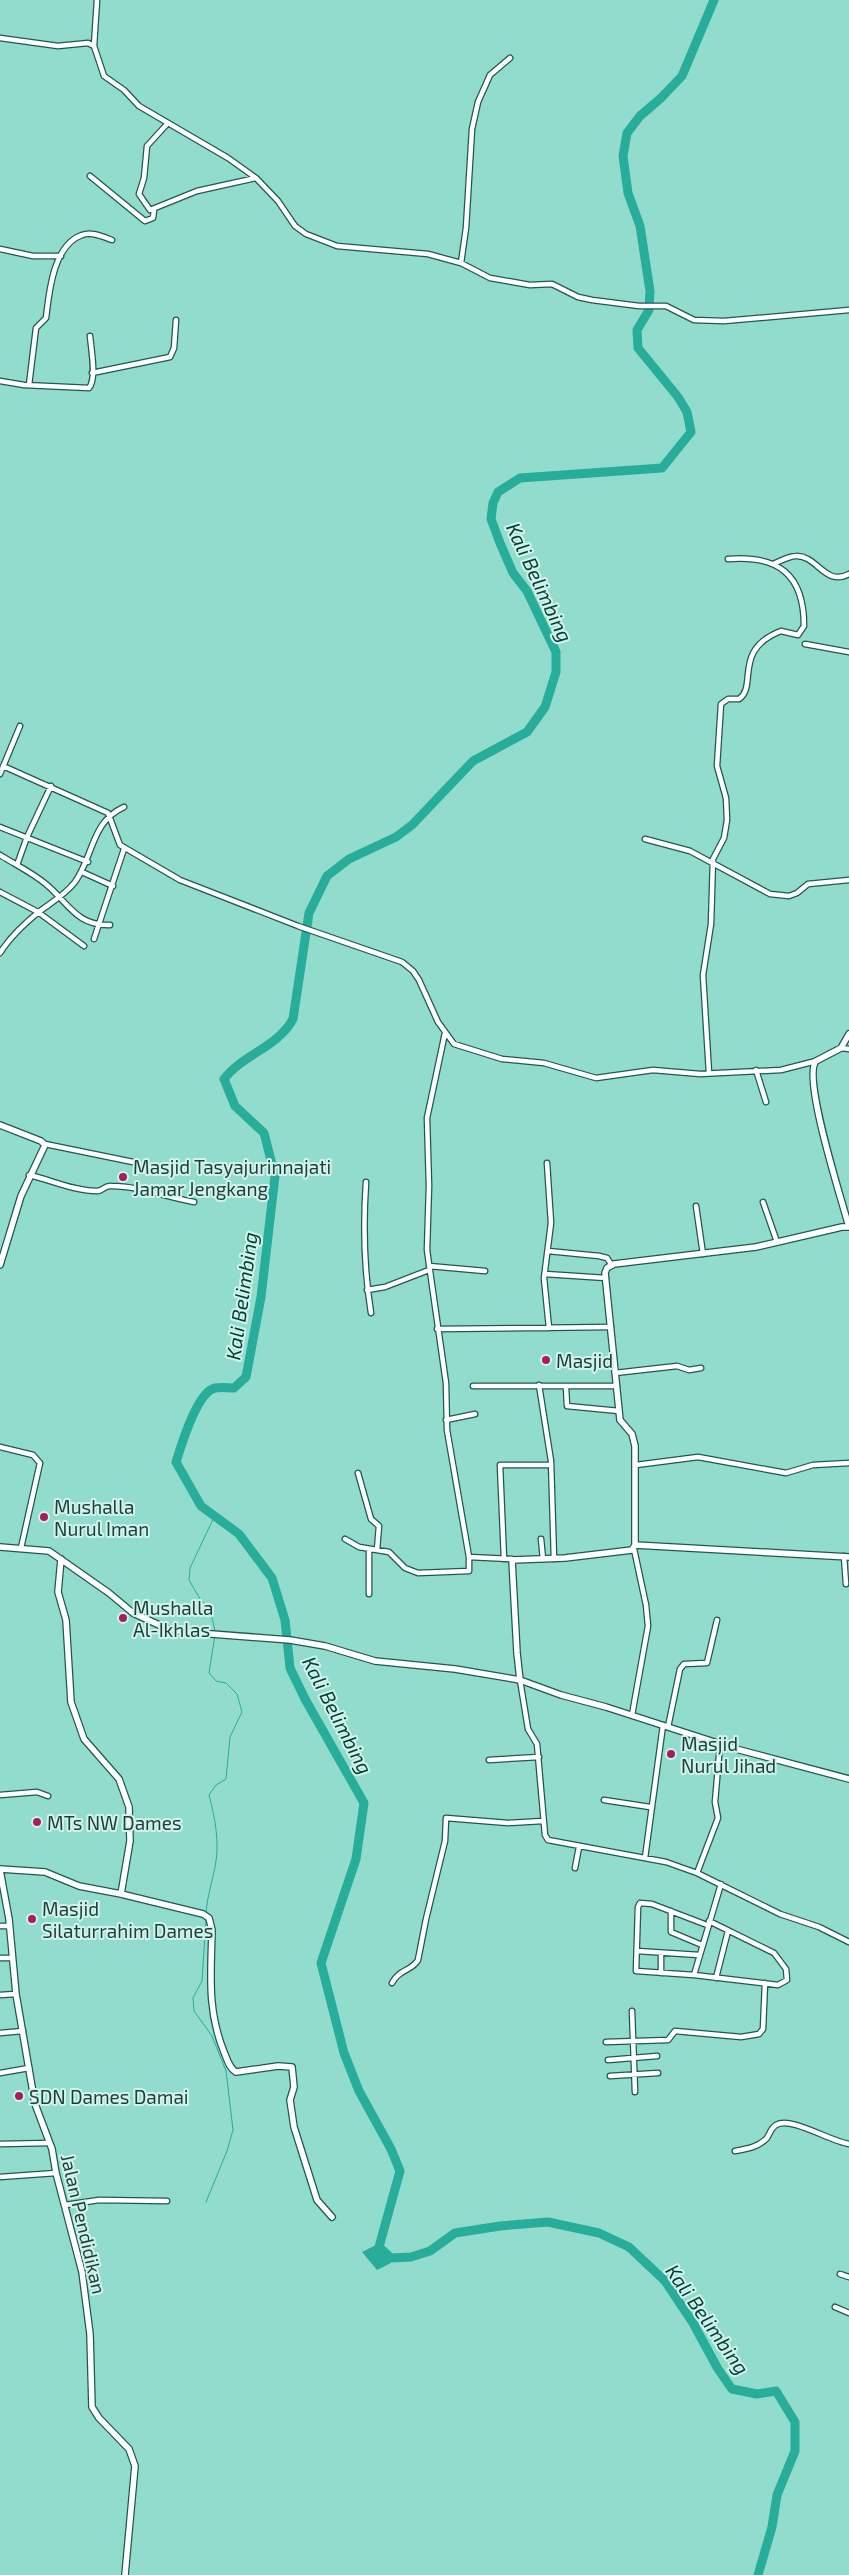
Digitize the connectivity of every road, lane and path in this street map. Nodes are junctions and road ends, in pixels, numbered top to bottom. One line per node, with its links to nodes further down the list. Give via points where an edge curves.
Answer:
1 (97, 0): 3 (street)
2 (0, 38): 3 (street, via 58,46 88,43)
3 (94, 46): 5 (street, via 104,76 139,106)
4 (510, 58): 12 (street, via 490,75 478,102 472,129)
5 (168, 123): 7 (street); 8 (street, via 147,146 144,178 139,190 145,205)
6 (90, 176): 8 (street, via 145,221 153,218)
7 (256, 178): 8 (street, via 197,191); 12 (street, via 278,201 295,226 317,238 343,248 400,250)
8 (154, 210)
9 (112, 240): 11 (street, via 81,235)
10 (0, 249): 11 (street, via 34,256)
11 (61, 256): 18 (street, via 48,288 46,318 36,328)
12 (461, 263): 13 (street, via 490,278 521,284 552,284 585,299 671,308 685,318 702,321)
13 (849, 310)
14 (176, 320): 16 (street, via 174,348 170,357)
15 (90, 336): 16 (street)
16 (92, 373): 18 (street, via 92,384 87,388)
17 (0, 381): 18 (street)
18 (29, 385)
19 (728, 559): 20 (street, via 761,559)
20 (773, 564): 21 (street, via 798,555 828,576 840,578); 37 (street, via 784,569 801,592 804,626 798,635 781,631 760,644 749,661 745,693 739,699 728,699 721,704 717,766 726,798 727,820 724,838)
21 (849, 574)
22 (805, 644): 23 (street)
23 (849, 652)
24 (20, 726): 25 (street)
25 (3, 766): 26 (street); 27 (street)
26 (0, 774)
27 (52, 786): 29 (street, via 104,810); 32 (street)
28 (124, 807): 29 (street)
29 (110, 816): 34 (street, via 118,842); 36 (street, via 95,834)
30 (2, 828): 31 (street); 32 (street)
31 (0, 834)
32 (27, 837): 36 (street); 38 (street)
33 (645, 839): 37 (street, via 679,847)
34 (124, 849): 41 (street); 50 (street, via 184,882 298,926 392,957 408,966 419,980)
35 (0, 856): 38 (street)
36 (88, 862): 39 (street)
37 (713, 862): 40 (street, via 758,890 779,896 798,893 808,884); 56 (street, via 711,924 703,975)
38 (17, 865): 43 (street, via 45,884)
39 (82, 872): 41 (street); 43 (street)
40 (849, 880)
41 (113, 886): 45 (street)
42 (0, 892): 44 (street)
43 (58, 898): 44 (street); 45 (street, via 79,916)
44 (38, 912): 48 (street); 49 (street, via 14,934)
45 (98, 925): 46 (street); 47 (street)
46 (110, 925)
47 (94, 939)
48 (84, 946)
49 (0, 953)
50 (445, 1033): 56 (street, via 461,1048 502,1059 544,1063 590,1078 653,1070); 73 (street, via 427,1118)
51 (849, 1034): 52 (street)
52 (841, 1048): 53 (street); 54 (street)
53 (849, 1049)
54 (816, 1061): 55 (street, via 781,1070); 67 (street, via 812,1073 818,1108)
55 (756, 1070): 56 (street); 57 (street)
56 (709, 1073)
57 (766, 1102)
58 (0, 1125): 59 (street)
59 (45, 1144): 60 (street); 62 (street)
60 (133, 1162)
61 (547, 1163): 69 (street, via 551,1209)
62 (29, 1175): 64 (street, via 86,1190 100,1191 110,1185); 72 (street)
63 (366, 1182): 77 (street)
64 (194, 1202)
65 (763, 1202): 68 (street)
66 (696, 1206): 70 (street)
67 (849, 1227): 68 (street)
68 (777, 1242): 70 (street)
69 (548, 1251): 71 (street, via 599,1256 607,1258); 75 (street)
70 (703, 1254): 71 (street)
71 (611, 1264): 76 (street, via 606,1270)
72 (0, 1265)
73 (429, 1268): 74 (street); 77 (street, via 385,1287); 81 (street)
74 (485, 1271)
75 (545, 1274): 76 (street); 80 (street)
76 (606, 1278): 79 (street)
77 (367, 1290): 78 (street)
78 (371, 1313)
79 (611, 1327): 80 (street); 83 (street)
80 (549, 1328): 81 (street)
81 (437, 1330): 90 (street, via 446,1383)
82 (701, 1368): 83 (street, via 689,1370 676,1366)
83 (616, 1374): 86 (street)
84 (539, 1385): 85 (street); 87 (street); 93 (street)
85 (473, 1386)
86 (617, 1386): 87 (street); 88 (street)
87 (566, 1387): 88 (street, via 567,1406)
88 (619, 1411): 94 (street, via 622,1423 634,1437)
89 (475, 1414): 90 (street)
90 (446, 1420): 103 (street)
91 (0, 1447): 100 (street, via 34,1455 40,1463)
92 (849, 1462): 94 (street, via 813,1465 786,1473 698,1458)
93 (551, 1465): 106 (street, via 500,1465); 109 (street)
94 (636, 1465): 99 (street)
95 (358, 1473): 102 (street, via 371,1519 379,1526)
96 (345, 1539): 101 (street)
97 (541, 1539): 108 (street)
98 (0, 1547): 100 (street)
99 (634, 1547): 104 (street); 109 (street); 114 (street, via 648,1626)
100 (21, 1548): 105 (street, via 46,1550)
101 (369, 1549): 102 (street); 111 (street)
102 (376, 1550): 103 (street, via 392,1554 405,1568 418,1573 469,1571)
103 (469, 1557): 106 (street)
104 (847, 1557): 110 (street)
105 (62, 1559): 113 (street, via 133,1613 168,1629 289,1640 375,1660); 131 (street, via 58,1592 66,1620 72,1702 84,1739 119,1779 128,1807 130,1842)
106 (504, 1559): 107 (street)
107 (512, 1559): 108 (street); 113 (street)
108 (543, 1559): 109 (street)
109 (554, 1559)
110 (846, 1584)
111 (369, 1594)
112 (717, 1620): 115 (street, via 707,1663 684,1664 680,1669)
113 (520, 1680): 114 (street); 117 (street, via 528,1729 537,1741)
114 (632, 1715): 115 (street)
115 (665, 1726): 116 (street); 123 (street)
116 (720, 1744): 119 (street); 129 (street, via 715,1802 718,1818)
117 (539, 1757): 118 (street); 124 (street)
118 (489, 1760)
119 (849, 1779)
120 (0, 1795): 121 (street, via 37,1792)
121 (48, 1796)
122 (604, 1800): 123 (street)
123 (650, 1807): 126 (street)
124 (543, 1821): 125 (street, via 548,1840); 148 (street, via 508,1824 446,1818 445,1841 418,1960 396,1975)
125 (579, 1847): 126 (street); 127 (street)
126 (645, 1858): 129 (street)
127 (575, 1868)
128 (0, 1869): 131 (street, via 45,1872 79,1886); 132 (street, Jalan Pendidikan)
129 (697, 1873): 130 (street)
130 (721, 1884): 134 (street); 138 (street, via 780,1914 819,1927)
131 (121, 1894): 174 (street, via 204,1914 209,1918 212,1930 211,2004 225,2056 236,2072 292,2067 294,2087 290,2100 298,2142 316,2200)
132 (2, 1898): 136 (street, Jalan Pendidikan)
133 (671, 1911): 134 (street); 139 (street, via 671,1932); 140 (street, via 652,1904 639,1904)
134 (708, 1923): 137 (street); 139 (street)
135 (0, 1926): 136 (street)
136 (10, 1926): 144 (street, Jalan Pendidikan)
137 (728, 1930): 147 (street); 149 (street, via 769,1950 781,1961 787,1972 786,1980 781,1985)
138 (849, 1942)
139 (702, 1945): 142 (street)
140 (637, 1952): 141 (street); 145 (street, via 636,1971)
141 (661, 1953): 142 (street); 145 (street)
142 (699, 1955): 146 (street)
143 (0, 1958): 144 (street)
144 (12, 1958): 150 (street, Jalan Pendidikan)
145 (661, 1973): 146 (street)
146 (694, 1975): 147 (street)
147 (716, 1978): 149 (street)
148 (392, 1983)
149 (765, 1984): 155 (street, via 763,2029 759,2034 741,2037 674,2031 668,2040)
150 (16, 1994): 151 (street); 153 (street, Jalan Pendidikan)
151 (0, 1995)
152 (632, 2011): 155 (street)
153 (23, 2031): 154 (street); 160 (street, Jalan Pendidikan)
154 (0, 2033)
155 (634, 2041): 156 (street); 158 (street)
156 (606, 2042)
157 (657, 2056): 158 (street)
158 (634, 2057): 159 (street); 163 (street)
159 (608, 2060)
160 (29, 2068): 161 (street); 166 (street, Jalan Pendidikan, via 37,2110)
161 (0, 2073)
162 (658, 2073): 163 (street)
163 (634, 2074): 164 (street); 165 (street)
164 (610, 2076)
165 (635, 2092)
166 (50, 2143): 167 (street); 170 (street, Jalan Pendidikan)
167 (0, 2144)
168 (849, 2144): 169 (street, via 832,2141 797,2124 784,2122 773,2126 759,2144)
169 (735, 2151)
170 (56, 2173): 171 (street); 173 (street, Jalan Pendidikan)
171 (0, 2177)
172 (167, 2201): 173 (street, via 99,2200)
173 (65, 2205): 179 (street, Jalan Pendidikan, via 87,2304 92,2406 128,2449 135,2466)
174 (332, 2217)
175 (840, 2274): 176 (street)
176 (849, 2277)
177 (836, 2307): 178 (street)
178 (849, 2313)
179 (125, 2575)

